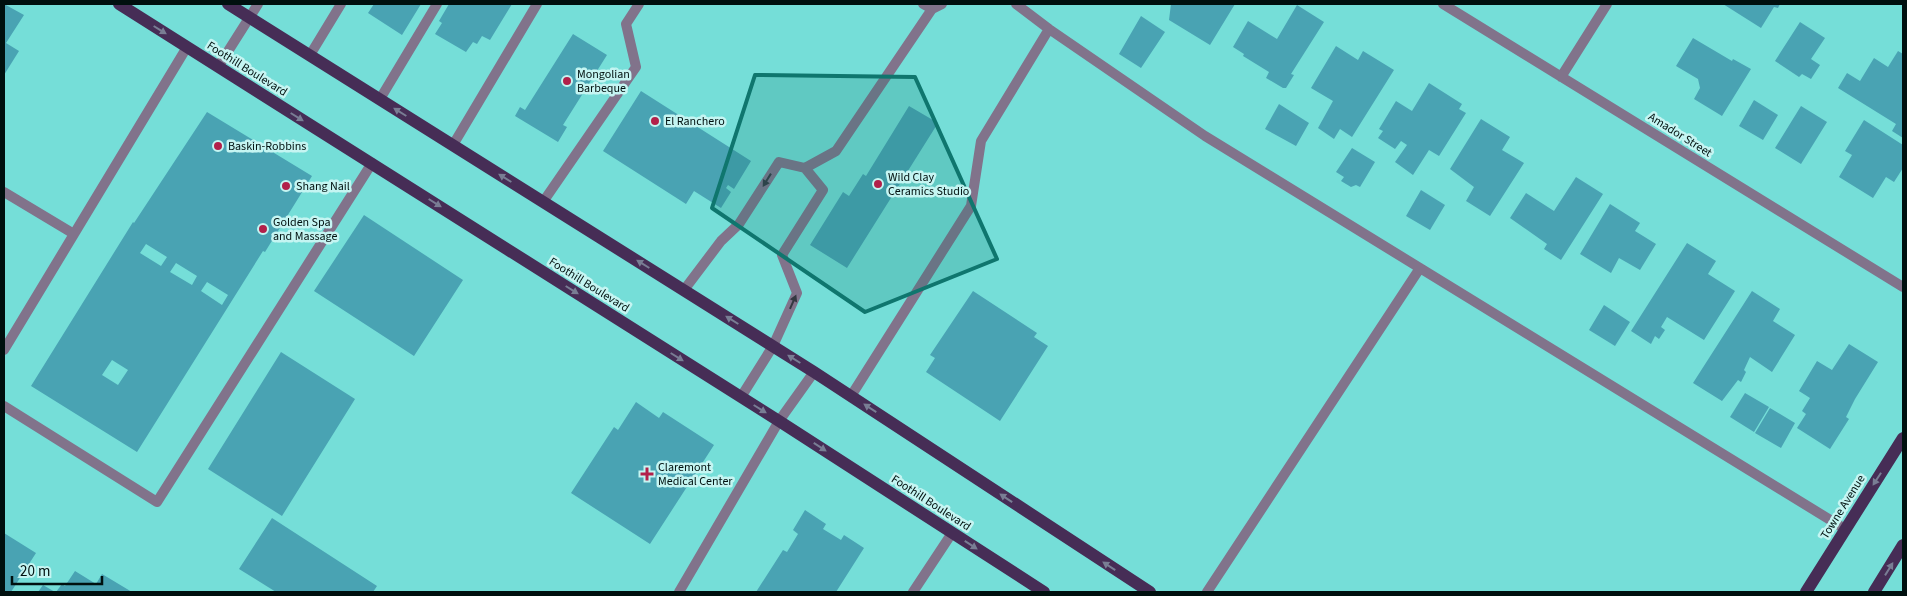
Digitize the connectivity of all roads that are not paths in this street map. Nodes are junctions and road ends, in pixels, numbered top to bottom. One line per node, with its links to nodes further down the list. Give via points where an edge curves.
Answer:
1 (119, 4): 15 (main road, Foothill Boulevard, one-way to 15)
2 (228, 4): 13 (main road)
3 (258, 4): 13 (street)
4 (341, 4): 16 (street)
5 (437, 4): 19 (street)
6 (536, 4): 20 (street)
7 (639, 4): 24 (street, via 626,24 636,67)
8 (942, 4): 12 (street)
9 (1016, 4): 14 (street)
10 (1443, 4): 18 (street, Amador Street)
11 (1607, 4): 18 (street)
12 (927, 7): 22 (street, via 836,151)
13 (250, 17): 16 (main road); 17 (street)
14 (1049, 30): 26 (street, via 1205,136); 32 (street, via 981,141 972,206)
15 (187, 47): 17 (main road, Foothill Boulevard); 25 (street)
16 (310, 55): 19 (main road)
17 (218, 67): 21 (main road, Foothill Boulevard, one-way to 21)
18 (1561, 77): 27 (street, Amador Street)
19 (380, 99): 20 (main road, one-way to 19)
20 (453, 145): 24 (main road, one-way to 20)
21 (372, 164): 33 (main road, Foothill Boulevard, one-way to 33); 34 (street, via 156,502)
22 (805, 168): 28 (street, one-way to 28, via 779,162 739,224 721,241); 29 (street, one-way to 22, via 797,293 782,255 823,190)
23 (4, 192): 25 (street)
24 (543, 202): 28 (main road, one-way to 24)
25 (74, 234): 30 (street)
26 (1420, 268): 37 (street); 44 (street)
27 (1903, 287)
28 (684, 290): 29 (main road, one-way to 28)
29 (773, 346): 31 (main road, one-way to 29); 33 (street)
30 (4, 350)
31 (814, 372): 32 (main road); 35 (street)
32 (851, 396): 43 (main road, one-way to 32)
33 (741, 398): 35 (main road, Foothill Boulevard, one-way to 35)
34 (4, 406)
35 (779, 421): 38 (main road, Foothill Boulevard, one-way to 38); 40 (street)
36 (1903, 438): 37 (main road, Towne Avenue, one-way to 37)
37 (1845, 529): 45 (main road, Towne Avenue)
38 (952, 533): 41 (street); 42 (main road, Foothill Boulevard, one-way to 42)
39 (1903, 545): 46 (main road, one-way to 39)
40 (679, 592)
41 (914, 592)
42 (1044, 592)
43 (1150, 592)
44 (1207, 592)
45 (1806, 592)
46 (1874, 592)

